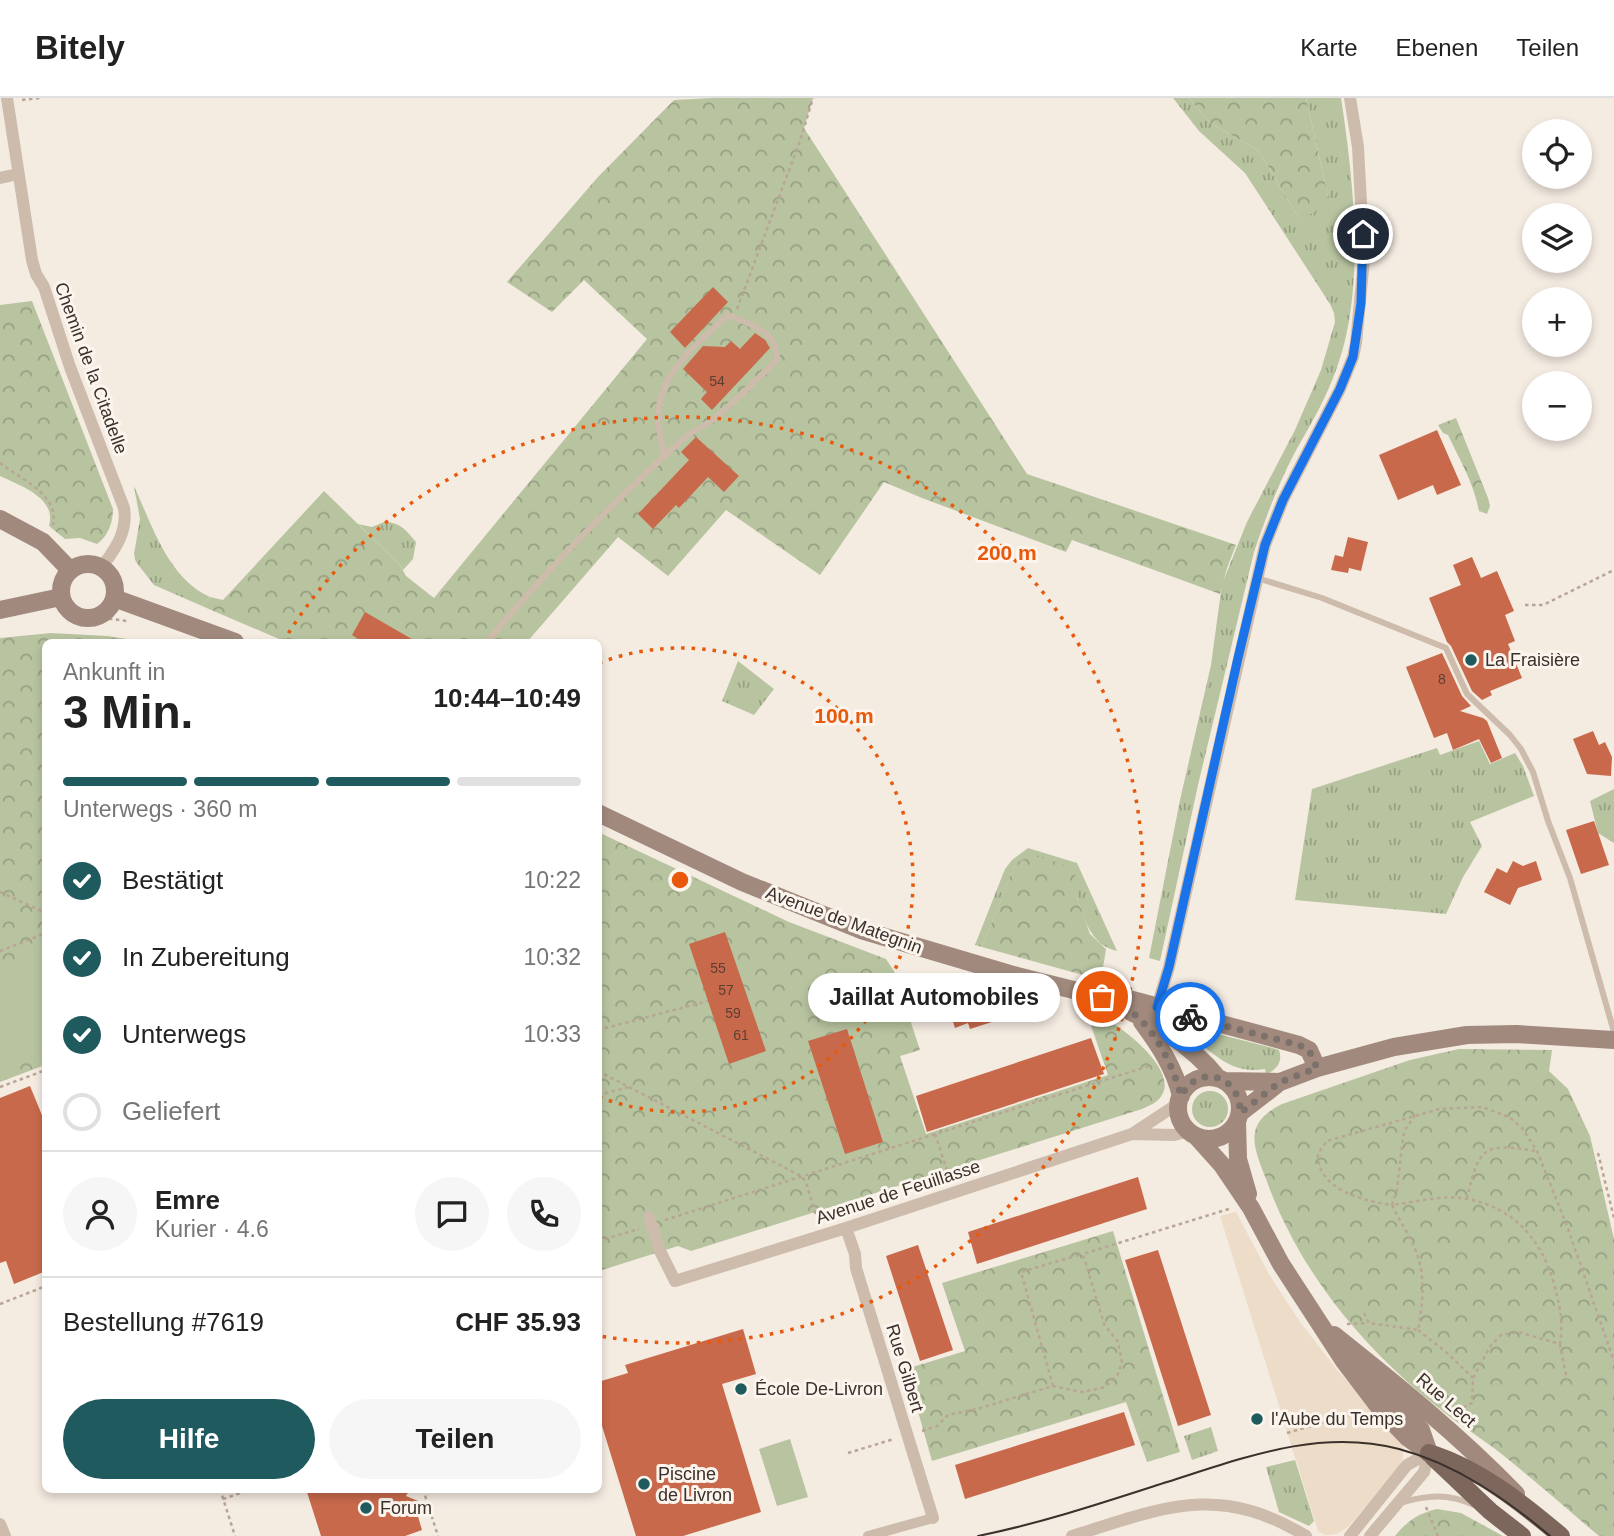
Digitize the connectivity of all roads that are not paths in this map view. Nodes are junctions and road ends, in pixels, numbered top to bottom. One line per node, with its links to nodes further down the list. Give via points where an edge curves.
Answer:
1 (1350, 98): 9 (street, via 1358,148 1364,259 1356,343 1340,389 1278,511)
2 (7, 100): 3 (street, Chemin de la Citadelle)
3 (18, 174): 4 (street); 7 (street, Chemin de la Citadelle, via 36,274 124,508 122,534)
4 (0, 178)
5 (664, 457): 5 (lane, via 733,403 776,360 778,351 760,328 728,315 677,366 659,412); 14 (lane, via 561,557)
6 (0, 519): 8 (main road, via 43,542)
7 (102, 567): 8 (main road, via 88,564); 11 (main road, via 113,581)
8 (70, 570): 10 (main road)
9 (1256, 578): 17 (street); 19 (lane, via 1322,598 1446,648 1467,694 1510,735 1533,772 1570,878)
10 (61, 597): 11 (main road, via 69,611 90,618 105,612); 12 (main road)
11 (114, 598): 13 (main road)
12 (0, 610)
13 (227, 639)
14 (490, 639)
15 (602, 815): 16 (main road, Avenue de Mategnin, via 742,882 861,930)
16 (1102, 997): 17 (main road, Avenue de Mategnin); 18 (main road, Avenue de Mategnin)
17 (1157, 1007): 21 (main road, Avenue de Mategnin, via 1299,1045 1309,1050)
18 (1139, 1018): 22 (main road, Avenue de Mategnin, via 1170,1034); 24 (main road, Avenue de Mategnin, via 1177,1079)
19 (1614, 1032)
20 (1614, 1040): 21 (main road, via 1467,1035 1394,1047)
21 (1317, 1068): 23 (main road)
22 (1222, 1079): 23 (main road); 24 (main road, via 1193,1081); 25 (main road, via 1238,1097)
23 (1280, 1082): 25 (main road)
24 (1180, 1099): 26 (street, Avenue de Feuillasse); 27 (main road, via 1180,1119)
25 (1238, 1117): 27 (main road, via 1233,1128 1220,1137); 28 (main road, Rue Lect, via 1238,1159)
26 (1132, 1134): 27 (street, Avenue de Feuillasse); 30 (street, Avenue de Feuillasse)
27 (1193, 1134): 28 (main road, Rue Lect, via 1222,1164)
28 (1251, 1208): 31 (main road, Rue Lect)
29 (650, 1221): 30 (street, Avenue de Feuillasse, via 675,1281)
30 (846, 1228): 36 (street, Rue Gilbert)
31 (1323, 1327): 32 (main road, Rue Lect, via 1422,1430); 35 (main road, Rue Lect, via 1486,1463)
32 (1429, 1452): 33 (street, via 1425,1470); 34 (main road, Rue Lect); 35 (main road, Rue Lect, via 1453,1460); 42 (street, via 1407,1465)
33 (1399, 1504): 34 (lane, via 1446,1495); 43 (street)
34 (1489, 1511): 44 (main road, Rue Lect)
35 (1534, 1513): 45 (main road, Rue Lect)
36 (933, 1518): 39 (street)
37 (0, 1524): 38 (street)
38 (5, 1536)
39 (868, 1536)
40 (1072, 1536): 41 (street, via 1147,1512 1203,1503 1260,1513)
41 (1306, 1536)
42 (1350, 1536)
43 (1370, 1536)
44 (1522, 1536)
45 (1561, 1536)

